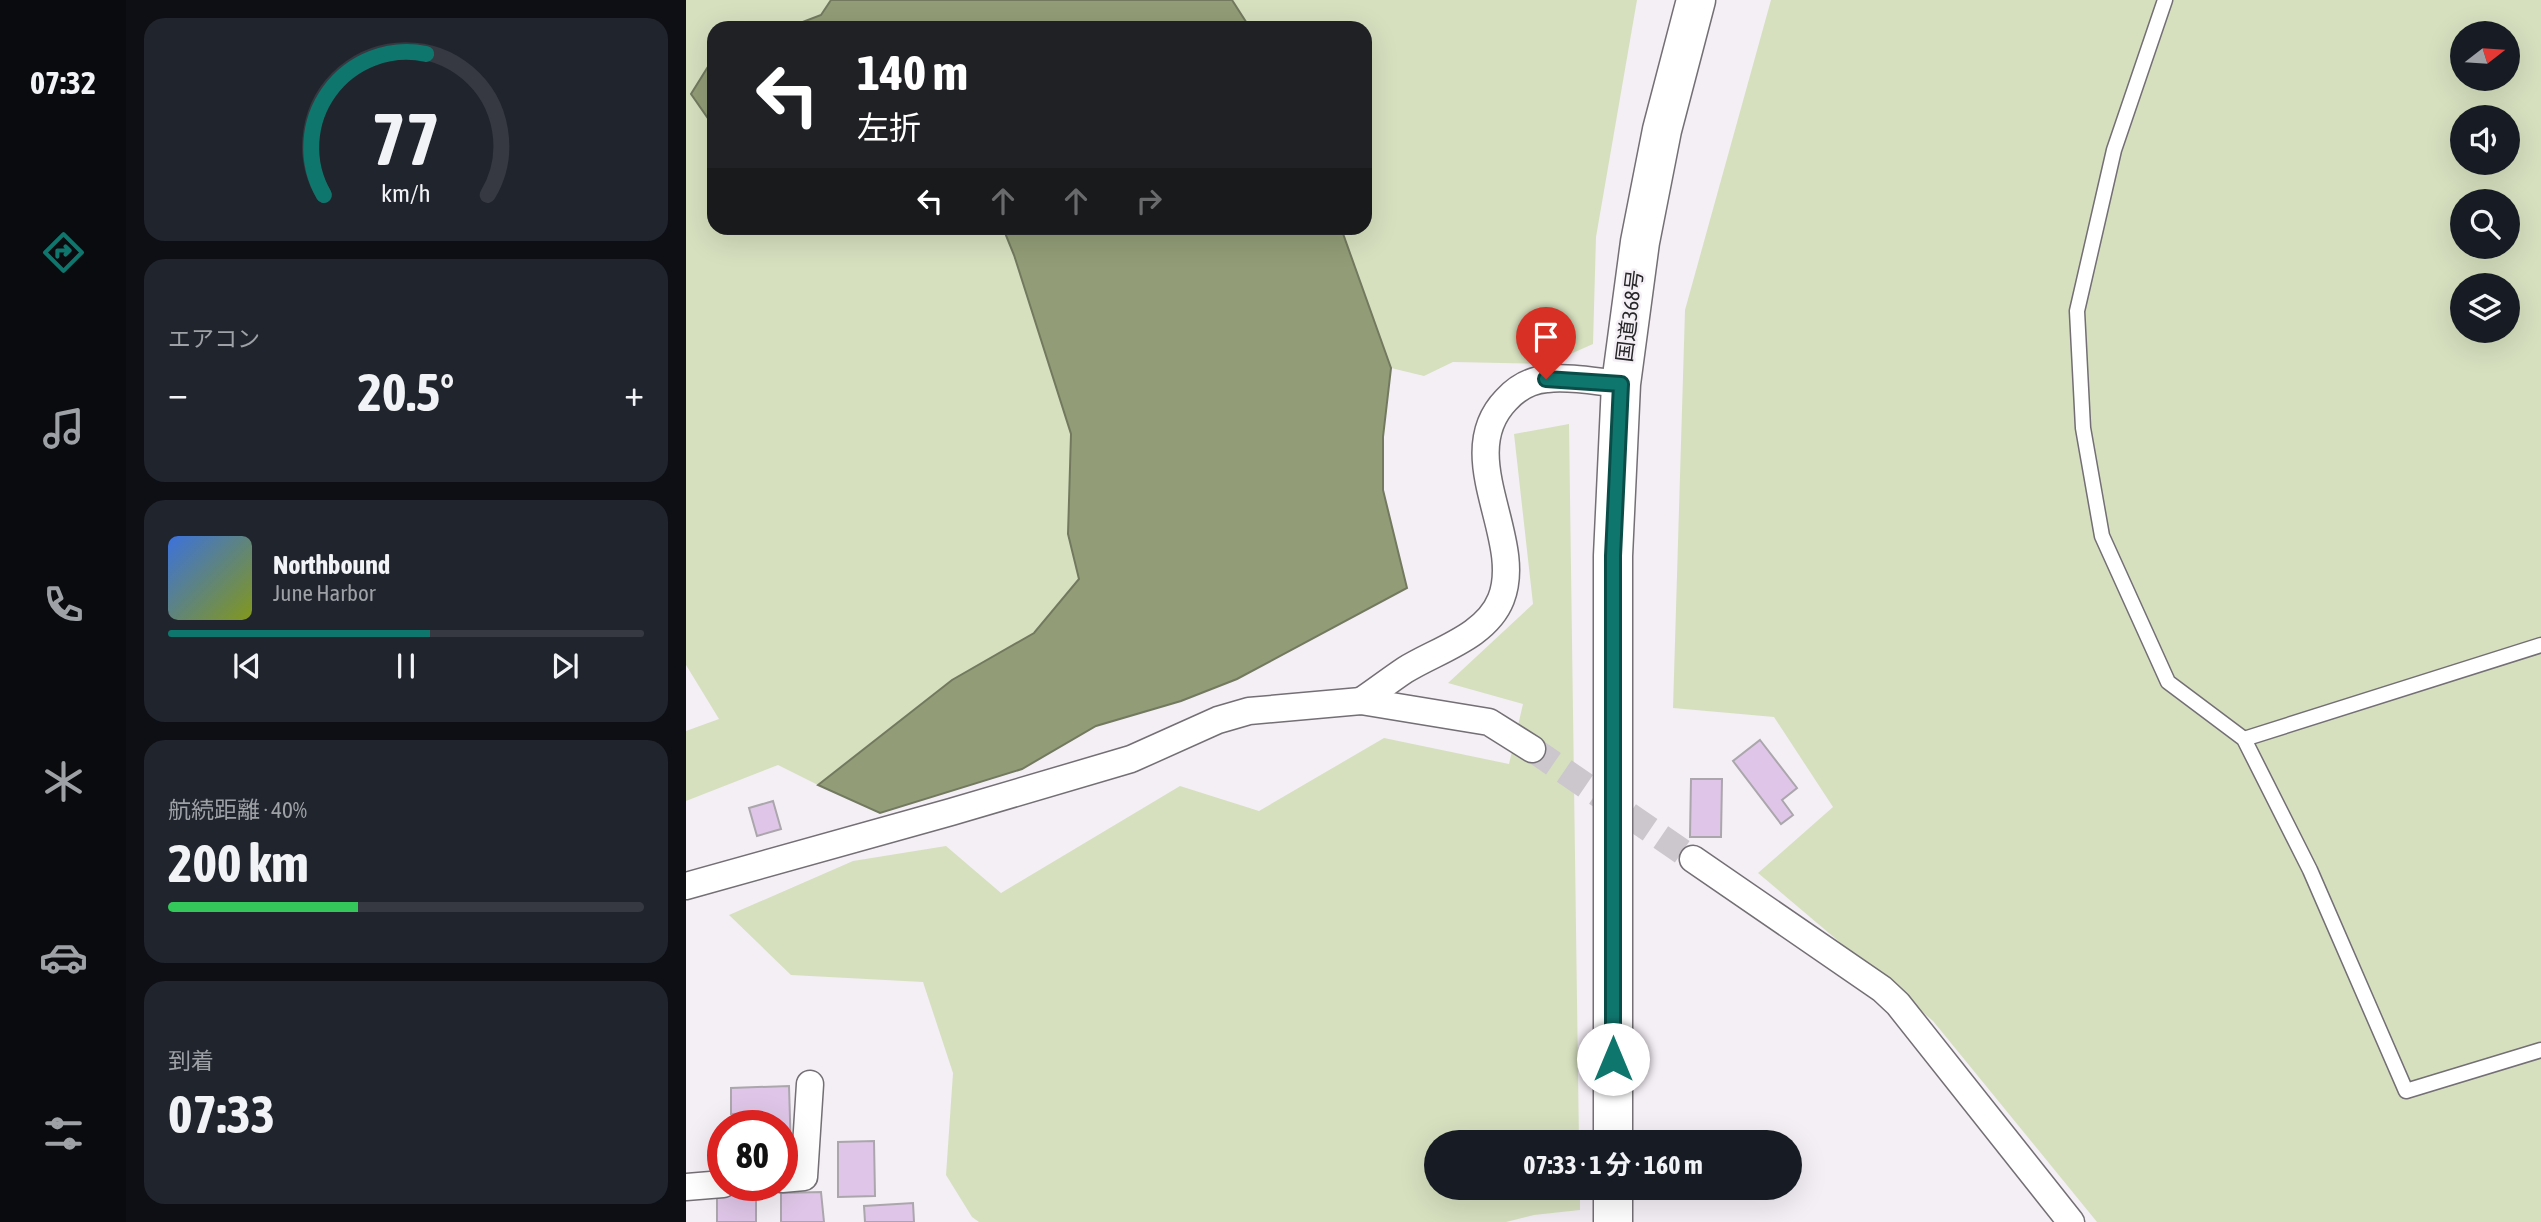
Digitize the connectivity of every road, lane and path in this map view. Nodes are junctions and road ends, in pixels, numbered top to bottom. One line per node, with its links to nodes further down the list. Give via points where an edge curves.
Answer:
1 (1696, 0): 3 (highway, 国道368号, via 1662,130 1640,242)
2 (2165, 0): 6 (lane, via 2113,150 2077,311 2083,428 2102,536 2168,681)
3 (1621, 384): 5 (street, via 1546,379 1519,387 1495,412 1486,431 1485,459 1504,559 1501,598 1490,618 1472,632); 12 (highway, 国道368号, via 1613,556)
4 (2541, 645): 6 (lane)
5 (1362, 701): 7 (street, via 1489,722); 9 (street, via 1249,711 1217,720 1131,759)
6 (2244, 739): 10 (lane, via 2310,870 2406,1091)
7 (1532, 749)
8 (1693, 859): 18 (street, via 1898,1004)
9 (686, 886)
10 (2541, 1050)
11 (810, 1084): 13 (street, via 804,1177)
12 (1613, 1130)
13 (798, 1178)
14 (707, 1185): 15 (street)
15 (686, 1187)
16 (1613, 1200): 17 (highway)
17 (1613, 1222)
18 (2070, 1222)

